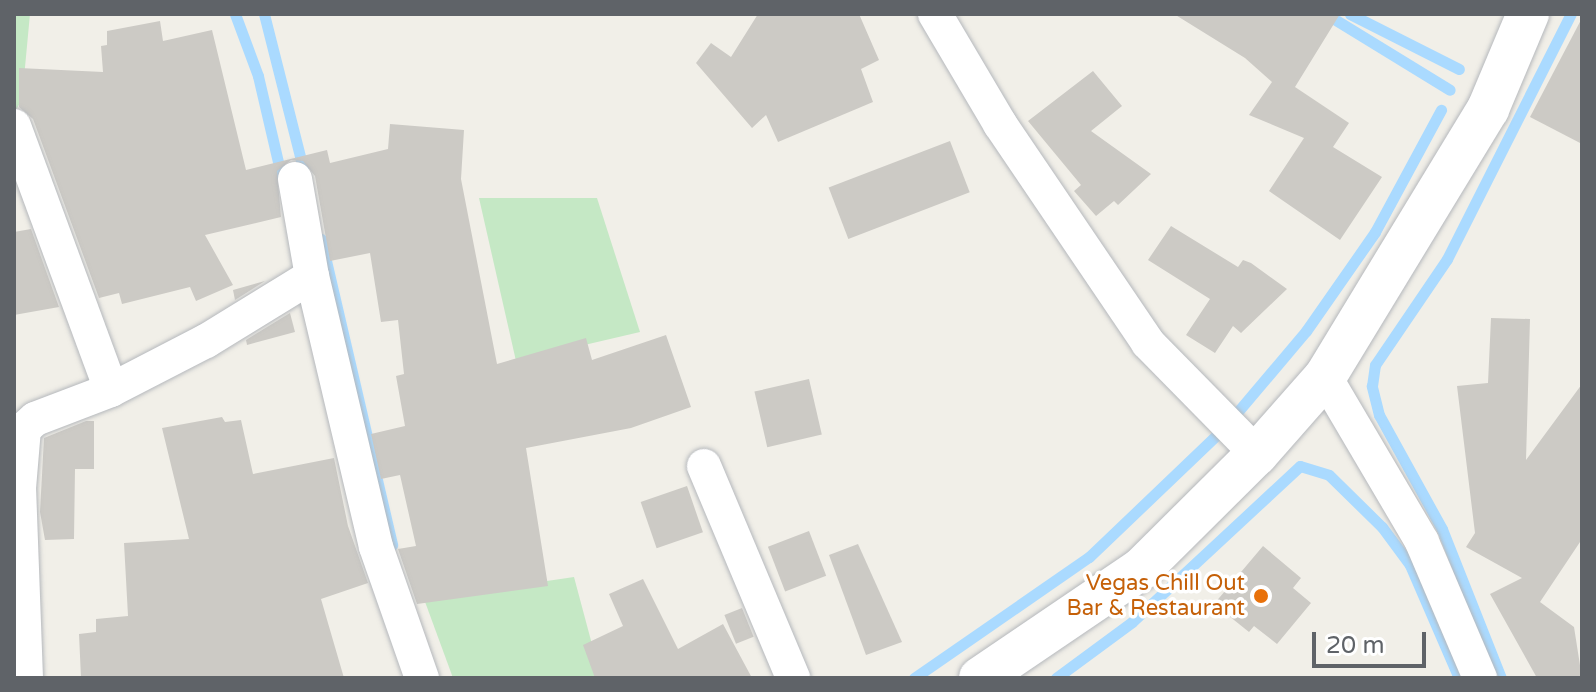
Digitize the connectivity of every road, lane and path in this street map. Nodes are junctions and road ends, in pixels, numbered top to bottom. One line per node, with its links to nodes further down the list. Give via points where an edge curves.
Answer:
1 (935, 14): 8 (street, via 1000,124 1148,343)
2 (1528, 14): 6 (street, via 1488,109)
3 (14, 126): 7 (street)
4 (295, 179): 5 (street)
5 (312, 276): 7 (street, via 227,329); 11 (street, via 376,547)
6 (1325, 377): 8 (street); 14 (street, via 1422,542)
7 (111, 390): 10 (street, via 35,419 24,429 19,488)
8 (1257, 454): 13 (street, via 1141,569)
9 (704, 466): 12 (street)
10 (26, 678)
11 (422, 678)
12 (793, 678)
13 (980, 678)
14 (1480, 678)

